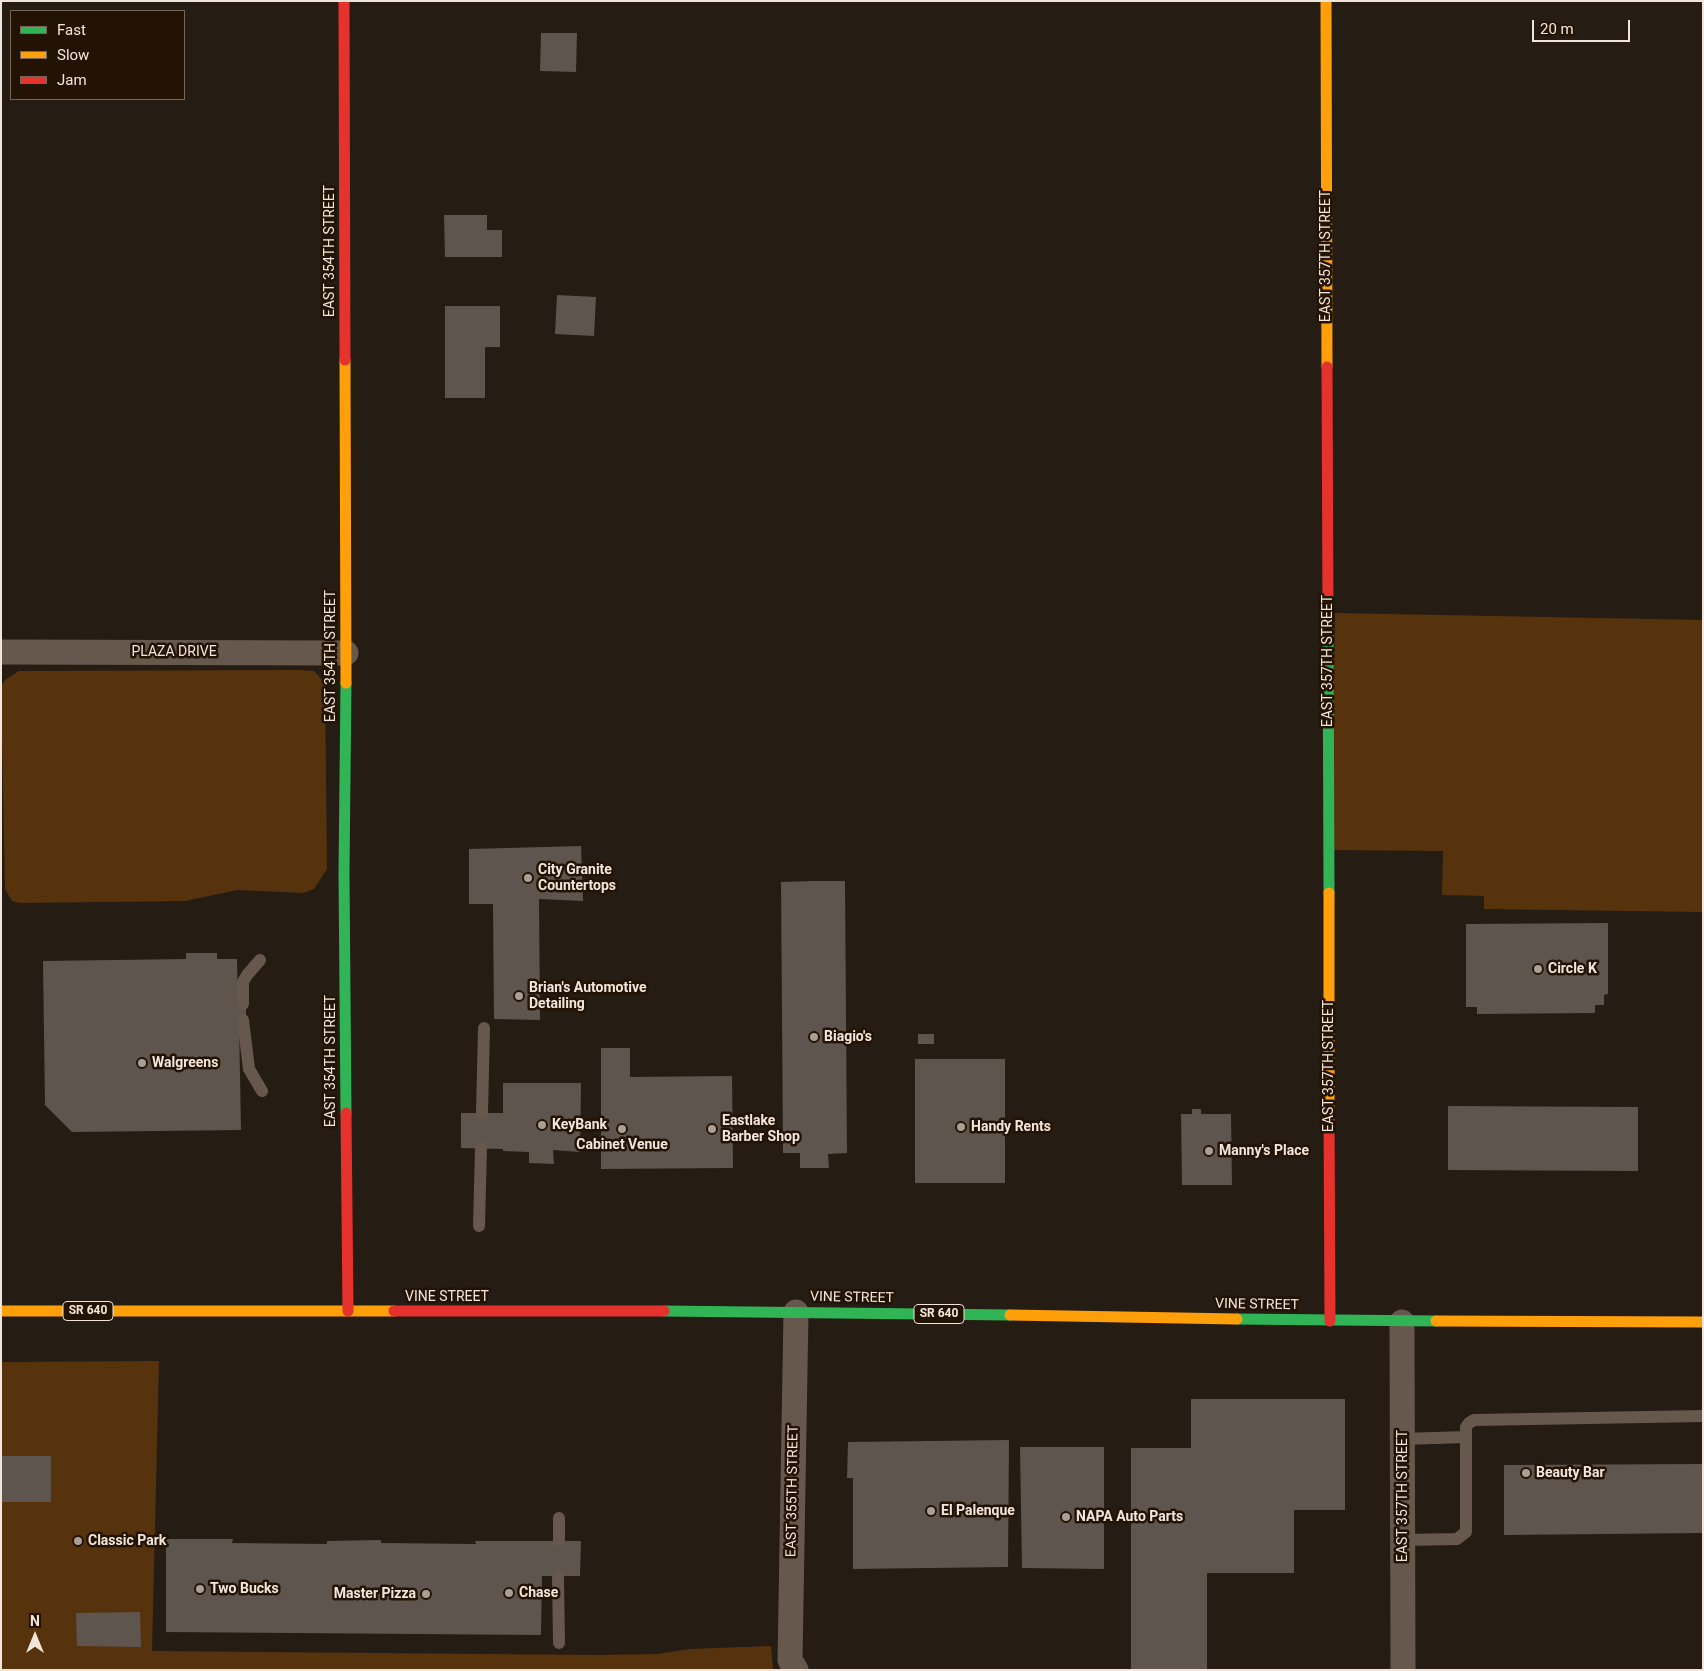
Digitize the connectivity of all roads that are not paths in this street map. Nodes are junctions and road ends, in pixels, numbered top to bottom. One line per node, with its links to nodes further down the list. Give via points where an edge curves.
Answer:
1 (344, 1): 4 (street, EAST 354TH STREET)
2 (1326, 1): 16 (street, EAST 357TH STREET)
3 (1, 652): 4 (street, PLAZA DRIVE)
4 (346, 653): 14 (street, EAST 354TH STREET, via 344,873)
5 (260, 960): 6 (lane, via 243,982)
6 (243, 1004)
7 (243, 1020): 9 (lane, via 249,1069)
8 (484, 1028): 10 (lane)
9 (262, 1091)
10 (482, 1113)
11 (481, 1148): 12 (lane)
12 (479, 1226)
13 (1, 1311): 14 (street, VINE STREET / SR 640)
14 (348, 1311): 15 (street, VINE STREET / SR 640)
15 (796, 1312): 16 (street, VINE STREET / SR 640); 27 (street, EAST 355TH STREET, via 790,1660)
16 (1330, 1322): 17 (street, VINE STREET / SR 640)
17 (1402, 1322): 18 (street, VINE STREET / SR 640); 21 (street, EAST 357TH STREET)
18 (1703, 1322)
19 (1703, 1416): 20 (lane, via 1474,1420 1466,1427)
20 (1466, 1437): 21 (lane); 23 (lane, via 1466,1532 1457,1540)
21 (1402, 1439): 23 (street, EAST 357TH STREET)
22 (559, 1518): 24 (lane)
23 (1403, 1540): 28 (street, EAST 357TH STREET)
24 (559, 1541)
25 (558, 1576): 26 (lane)
26 (559, 1643)
27 (796, 1670)
28 (1403, 1670)

